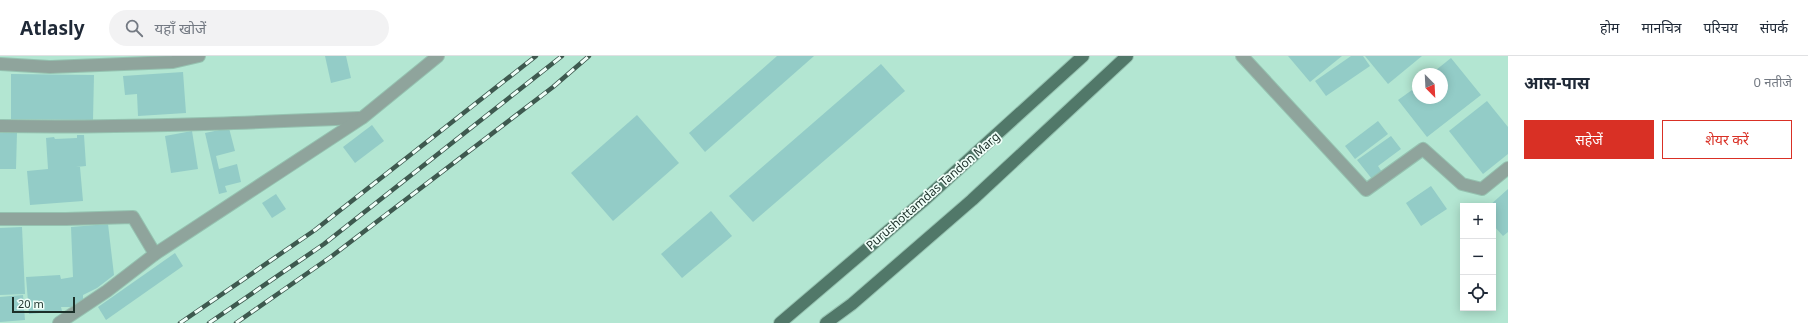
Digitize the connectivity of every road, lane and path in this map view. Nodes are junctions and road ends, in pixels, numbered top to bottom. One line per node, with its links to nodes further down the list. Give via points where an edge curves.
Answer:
1 (199, 56): 7 (street, via 173,62 65,66)
2 (438, 56): 6 (street)
3 (1083, 56): 14 (main road, Purushottamdas Tandon Marg, via 922,202)
4 (1126, 56): 15 (main road, via 972,200 852,304)
5 (1242, 56): 10 (street, via 1366,190 1424,149 1462,184 1482,189)
6 (422, 62): 8 (street)
7 (0, 64)
8 (362, 118): 9 (street, via 195,125); 12 (street)
9 (0, 126)
10 (1508, 168)
11 (0, 219): 12 (street, via 132,217)
12 (155, 254): 13 (street)
13 (59, 323)
14 (780, 323)
15 (826, 323)

